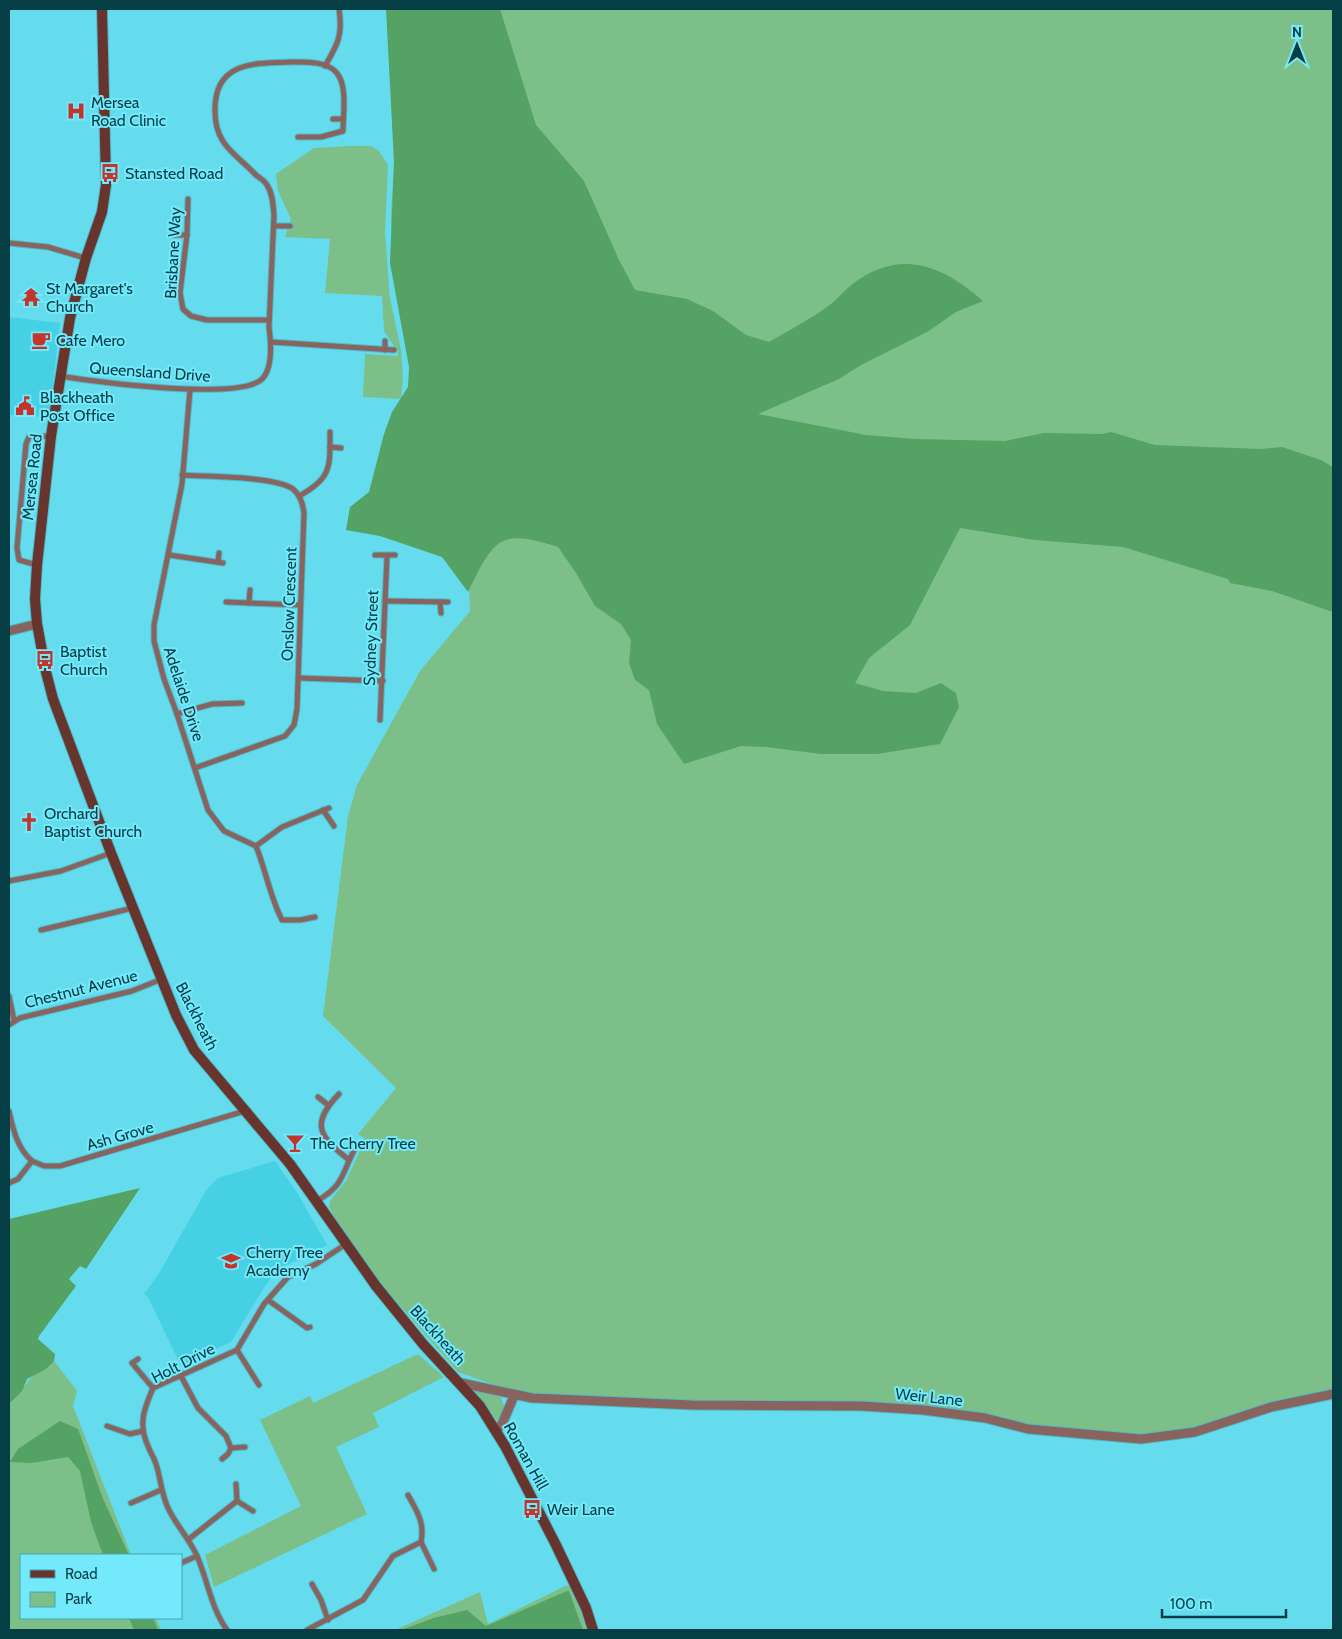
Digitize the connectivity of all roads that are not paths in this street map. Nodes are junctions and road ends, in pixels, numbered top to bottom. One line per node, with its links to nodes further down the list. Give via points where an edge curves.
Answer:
1 (102, 9): 13 (main road, Mersea Road, via 106,185 102,212)
2 (339, 9): 3 (street, via 339,42)
3 (325, 66): 5 (street, via 335,71 342,82); 8 (street, Queensland Drive, via 311,62 246,64 224,78 218,89 215,112 222,142 267,184 273,200)
4 (333, 119): 5 (street)
5 (343, 119): 6 (street, via 343,131 321,137)
6 (298, 138)
7 (188, 198): 11 (street, Brisbane Way)
8 (274, 226): 9 (street); 14 (street, Queensland Drive)
9 (290, 226)
10 (173, 235): 11 (street)
11 (188, 235): 14 (street, Brisbane Way, via 180,293 183,309 191,316 207,320)
12 (9, 243): 13 (street, via 48,247)
13 (86, 258): 19 (main road, Mersea Road, via 70,318)
14 (269, 320): 16 (street, Queensland Drive)
15 (385, 341): 17 (street)
16 (271, 342): 17 (street); 20 (street, Queensland Drive, via 266,374 260,381 236,389)
17 (385, 350): 18 (street)
18 (394, 350)
19 (60, 376): 20 (street, Queensland Drive); 22 (main road, Mersea Road)
20 (190, 390): 25 (street, Adelaide Drive)
21 (330, 432): 23 (street)
22 (51, 436): 32 (main road, Mersea Road); 32 (street, via 29,437 26,444 18,560)
23 (330, 447): 24 (street); 26 (street, via 324,479)
24 (341, 448)
25 (182, 475): 26 (street, via 262,480 281,484); 28 (street, Adelaide Drive)
26 (299, 496): 39 (street, Onslow Crescent, via 304,513)
27 (220, 553): 28 (street, via 220,563)
28 (169, 554): 46 (street, Adelaide Drive, via 154,625 154,641)
29 (374, 555): 31 (street)
30 (395, 555): 31 (street)
31 (387, 556): 34 (street, Sydney Street)
32 (37, 565): 41 (main road, Mersea Road)
33 (250, 590): 38 (street)
34 (385, 601): 36 (street); 44 (street, Sydney Street)
35 (226, 602): 38 (street)
36 (440, 602): 37 (street); 40 (street)
37 (448, 602)
38 (249, 604): 39 (street)
39 (300, 605): 43 (street, Onslow Crescent)
40 (441, 613)
41 (37, 624): 42 (street); 53 (main road, Blackheath, via 53,699)
42 (9, 631)
43 (299, 678): 44 (street); 48 (street, Onslow Crescent, via 296,718 291,731 285,736)
44 (383, 681): 47 (street, Sydney Street)
45 (242, 703): 46 (street, via 212,704)
46 (177, 714): 48 (street, Adelaide Drive)
47 (380, 720)
48 (195, 768): 52 (street, Adelaide Drive, via 208,810 224,831)
49 (330, 808): 50 (street)
50 (323, 810): 51 (street); 52 (street, via 282,827)
51 (334, 826)
52 (256, 846): 56 (street, via 268,877 272,901 282,920)
53 (111, 853): 54 (street, via 60,871); 55 (main road, Blackheath)
54 (9, 881)
55 (133, 908): 57 (street); 58 (main road, Blackheath)
56 (315, 917)
57 (41, 930)
58 (162, 979): 60 (street, Chestnut Avenue, via 132,992); 66 (main road, Blackheath, via 194,1050)
59 (9, 996): 60 (street)
60 (14, 1020): 61 (street, Chestnut Avenue)
61 (9, 1025)
62 (339, 1094): 64 (street)
63 (318, 1096): 64 (street)
64 (328, 1105): 68 (street, via 320,1120 323,1135)
65 (9, 1111): 69 (street, via 15,1137)
66 (245, 1111): 69 (street, Ash Grove, via 60,1166 44,1166); 71 (main road, Blackheath, via 290,1164)
67 (356, 1147): 68 (street)
68 (349, 1160): 71 (street, via 343,1179)
69 (32, 1161): 70 (street, via 18,1179)
70 (9, 1182)
71 (316, 1202): 72 (main road, Blackheath)
72 (346, 1244): 73 (street, Holt Drive, via 316,1264 288,1277); 78 (main road, Blackheath, via 423,1344)
73 (268, 1300): 74 (street, via 308,1328); 75 (street, Holt Drive)
74 (301, 1331)
75 (237, 1350): 77 (street, Holt Drive); 79 (street)
76 (138, 1358): 80 (street, via 132,1363)
77 (181, 1376): 80 (street, Holt Drive); 87 (street, via 198,1408 226,1436)
78 (461, 1383): 82 (street, Weir Lane); 85 (main road, Roman Hill)
79 (259, 1385)
80 (153, 1388): 84 (street, Holt Drive, via 142,1419)
81 (1333, 1394): 82 (street, Weir Lane, via 1271,1407 1195,1432 1141,1439 1028,1429 985,1418 923,1410 861,1406 692,1405)
82 (514, 1396): 85 (street)
83 (107, 1426): 84 (street, via 130,1434)
84 (143, 1431): 90 (street, Holt Drive, via 155,1461)
85 (496, 1431): 104 (main road, Roman Hill, via 574,1580)
86 (245, 1447): 87 (street)
87 (231, 1448): 88 (street)
88 (222, 1459)
89 (236, 1484): 92 (street)
90 (161, 1490): 93 (street); 95 (street, Holt Drive, via 168,1508)
91 (408, 1495): 96 (street, via 421,1518)
92 (237, 1501): 94 (street); 95 (street)
93 (131, 1503)
94 (253, 1511)
95 (189, 1539): 97 (street, Holt Drive)
96 (421, 1542): 99 (street); 101 (street, via 393,1556 363,1600)
97 (197, 1556): 98 (street); 102 (street, Holt Drive, via 217,1616)
98 (182, 1563)
99 (434, 1569)
100 (312, 1584): 101 (street)
101 (328, 1620): 103 (street)
102 (227, 1630)
103 (308, 1630)
104 (593, 1630)

